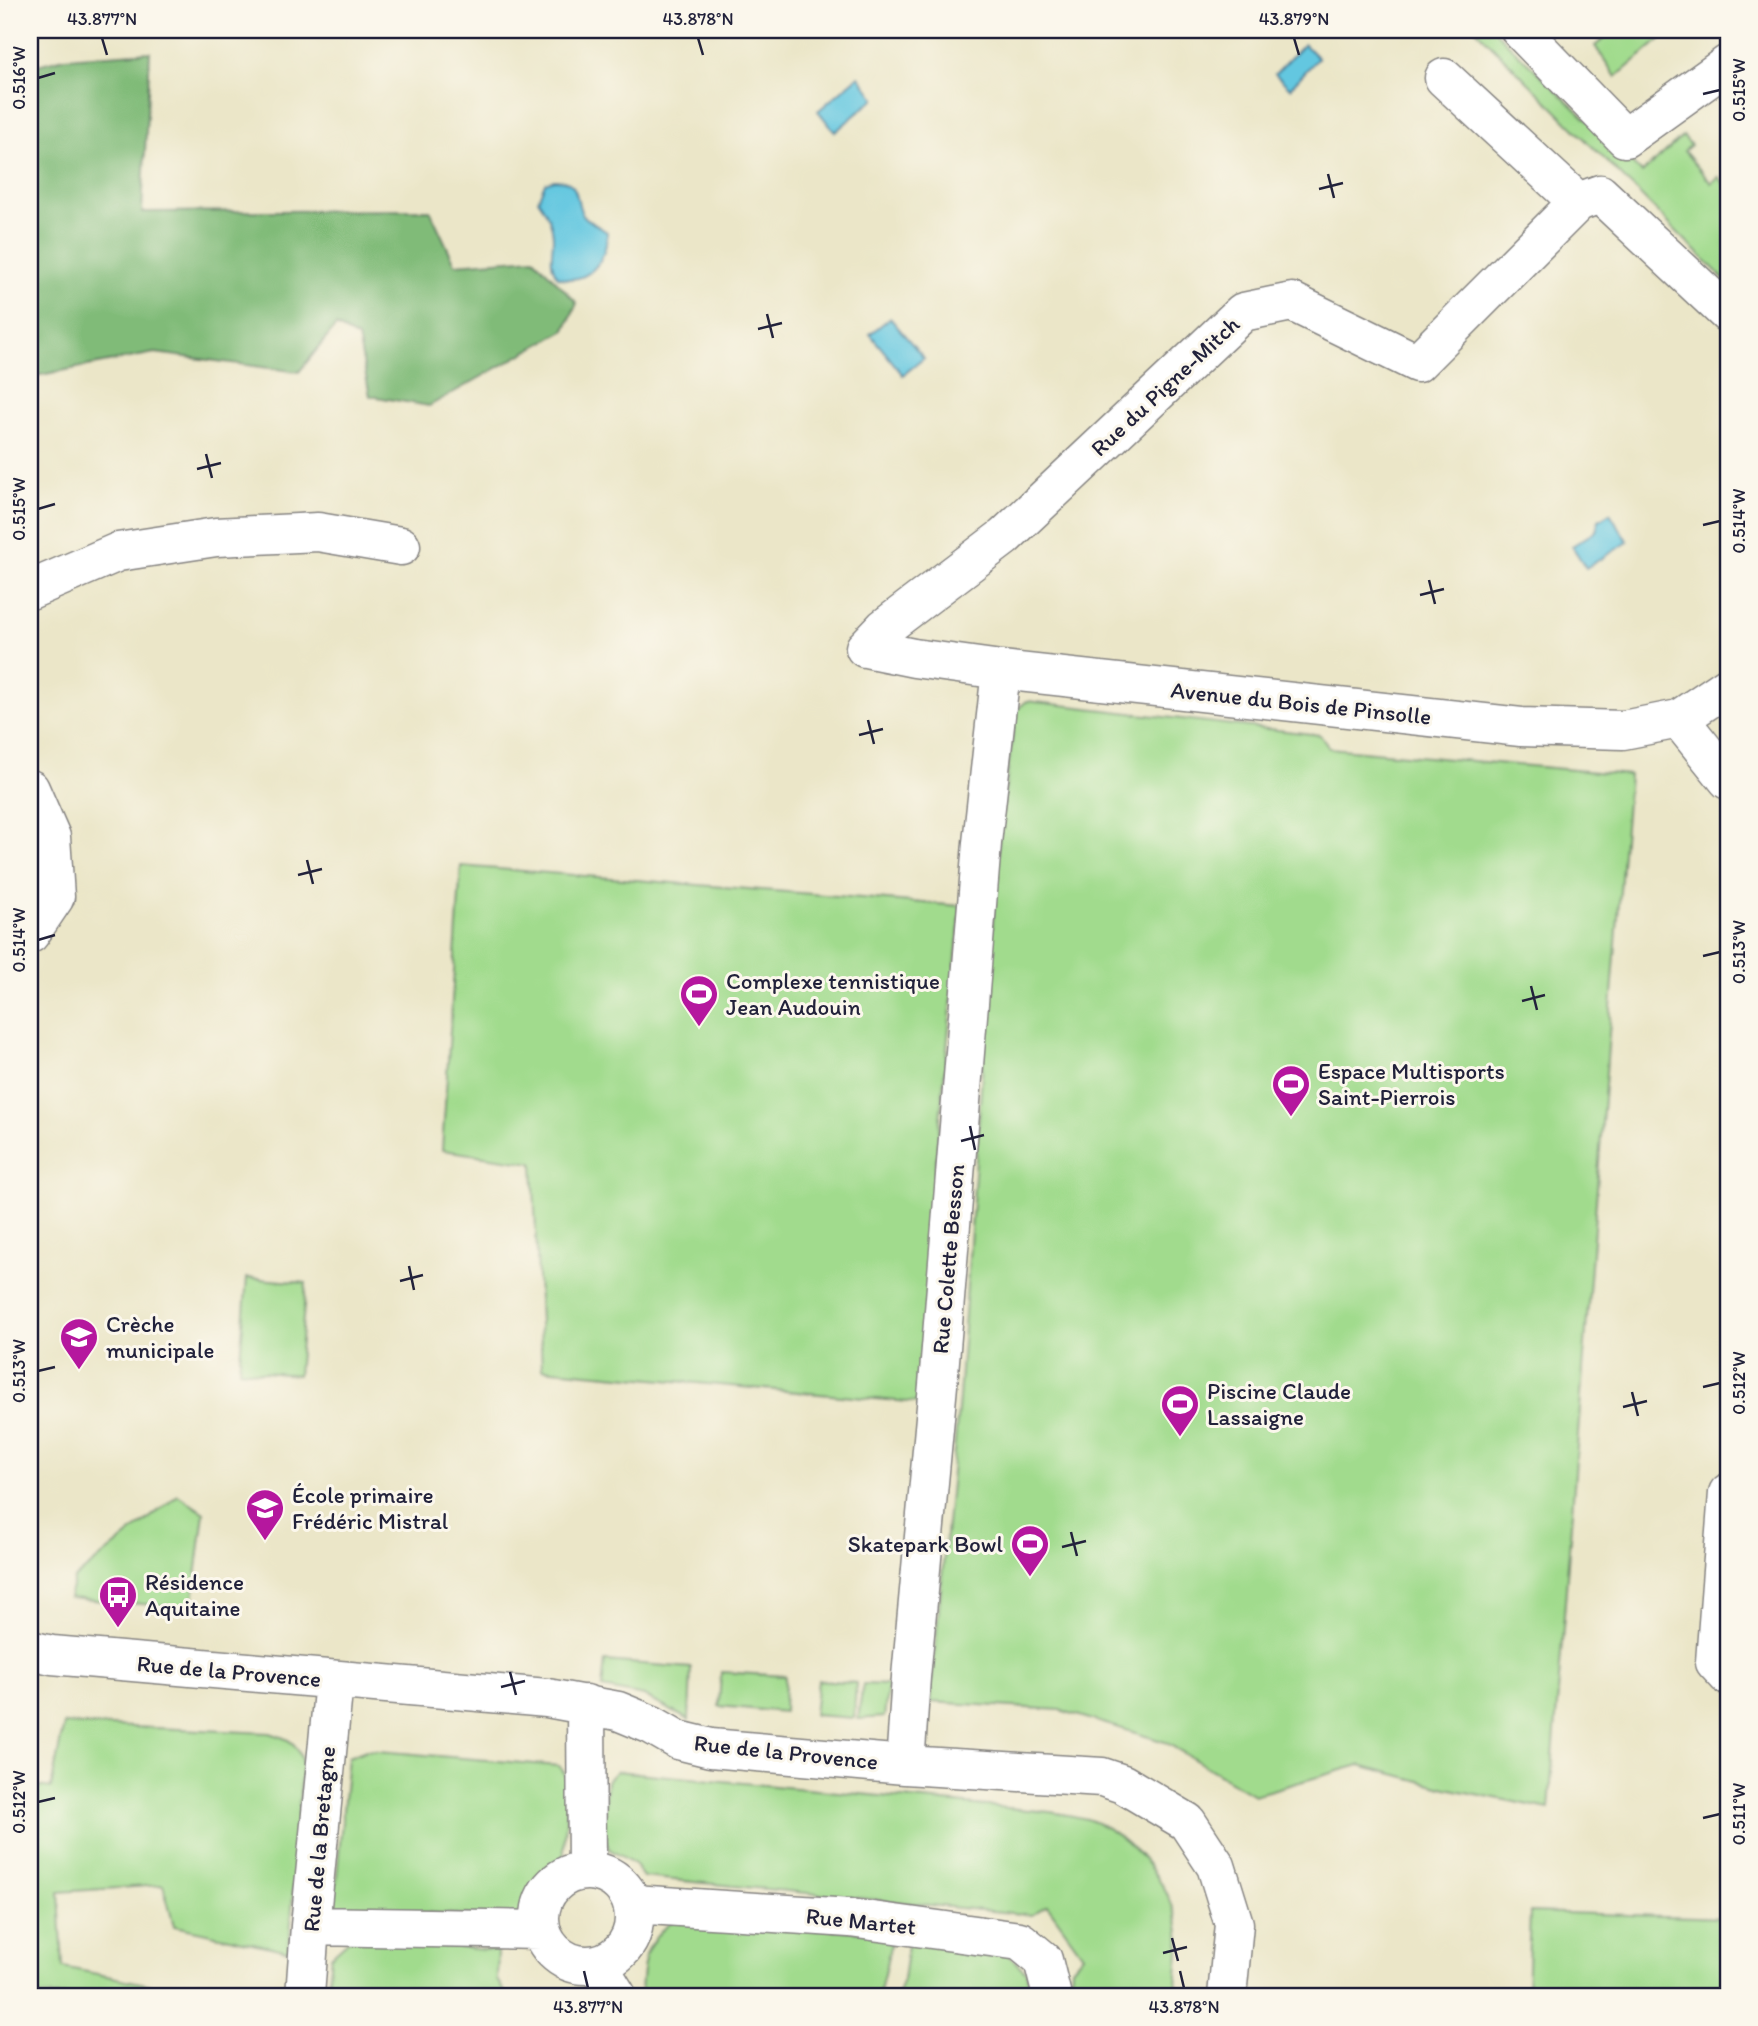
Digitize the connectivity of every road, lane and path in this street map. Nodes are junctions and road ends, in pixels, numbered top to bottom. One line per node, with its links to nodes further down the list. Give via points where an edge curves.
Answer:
1 (1520, 30): 2 (street, via 1625,138)
2 (1728, 64)
3 (1444, 78): 4 (street)
4 (1578, 202): 5 (street, via 1600,194); 8 (street, Rue du Pigne-Mitch, via 1417,363 1292,302 1243,312 1004,537 884,628)
5 (1728, 314)
6 (401, 546): 7 (street, via 318,532 216,537 118,552)
7 (30, 590)
8 (865, 648): 9 (street, Avenue du Bois de Pinsolle)
9 (1001, 670): 11 (street, Avenue du Bois de Pinsolle, via 1521,727 1623,730); 20 (street, Rue Colette Besson, via 982,843)
10 (1728, 686): 11 (street, Avenue du Bois de Pinsolle)
11 (1679, 719): 12 (street)
12 (1728, 780)
13 (30, 789): 14 (street, via 51,837 55,897)
14 (30, 934)
15 (1728, 1493): 17 (street, via 1715,1662)
16 (30, 1650): 18 (street, Rue de la Provence)
17 (1728, 1676)
18 (334, 1681): 19 (street, Rue de la Provence); 23 (street, Rue de la Bretagne)
19 (586, 1704): 20 (street, Rue de la Provence, via 618,1711 678,1740 710,1748); 21 (street)
20 (905, 1765): 28 (street, Rue de la Provence, via 1102,1777 1124,1784 1187,1822 1216,1866 1234,1924)
21 (587, 1870): 22 (street, via 615,1880); 24 (street, via 571,1873 549,1890 540,1916)
22 (633, 1904): 25 (street, via 632,1935 618,1954); 27 (street, Rue Martet, via 850,1918 1020,1941 1043,1959)
23 (310, 1926): 24 (street); 26 (street, Rue de la Bretagne)
24 (541, 1930): 25 (street, via 556,1955)
25 (608, 1981)
26 (305, 1996)
27 (1052, 1996)
28 (1227, 1996)

